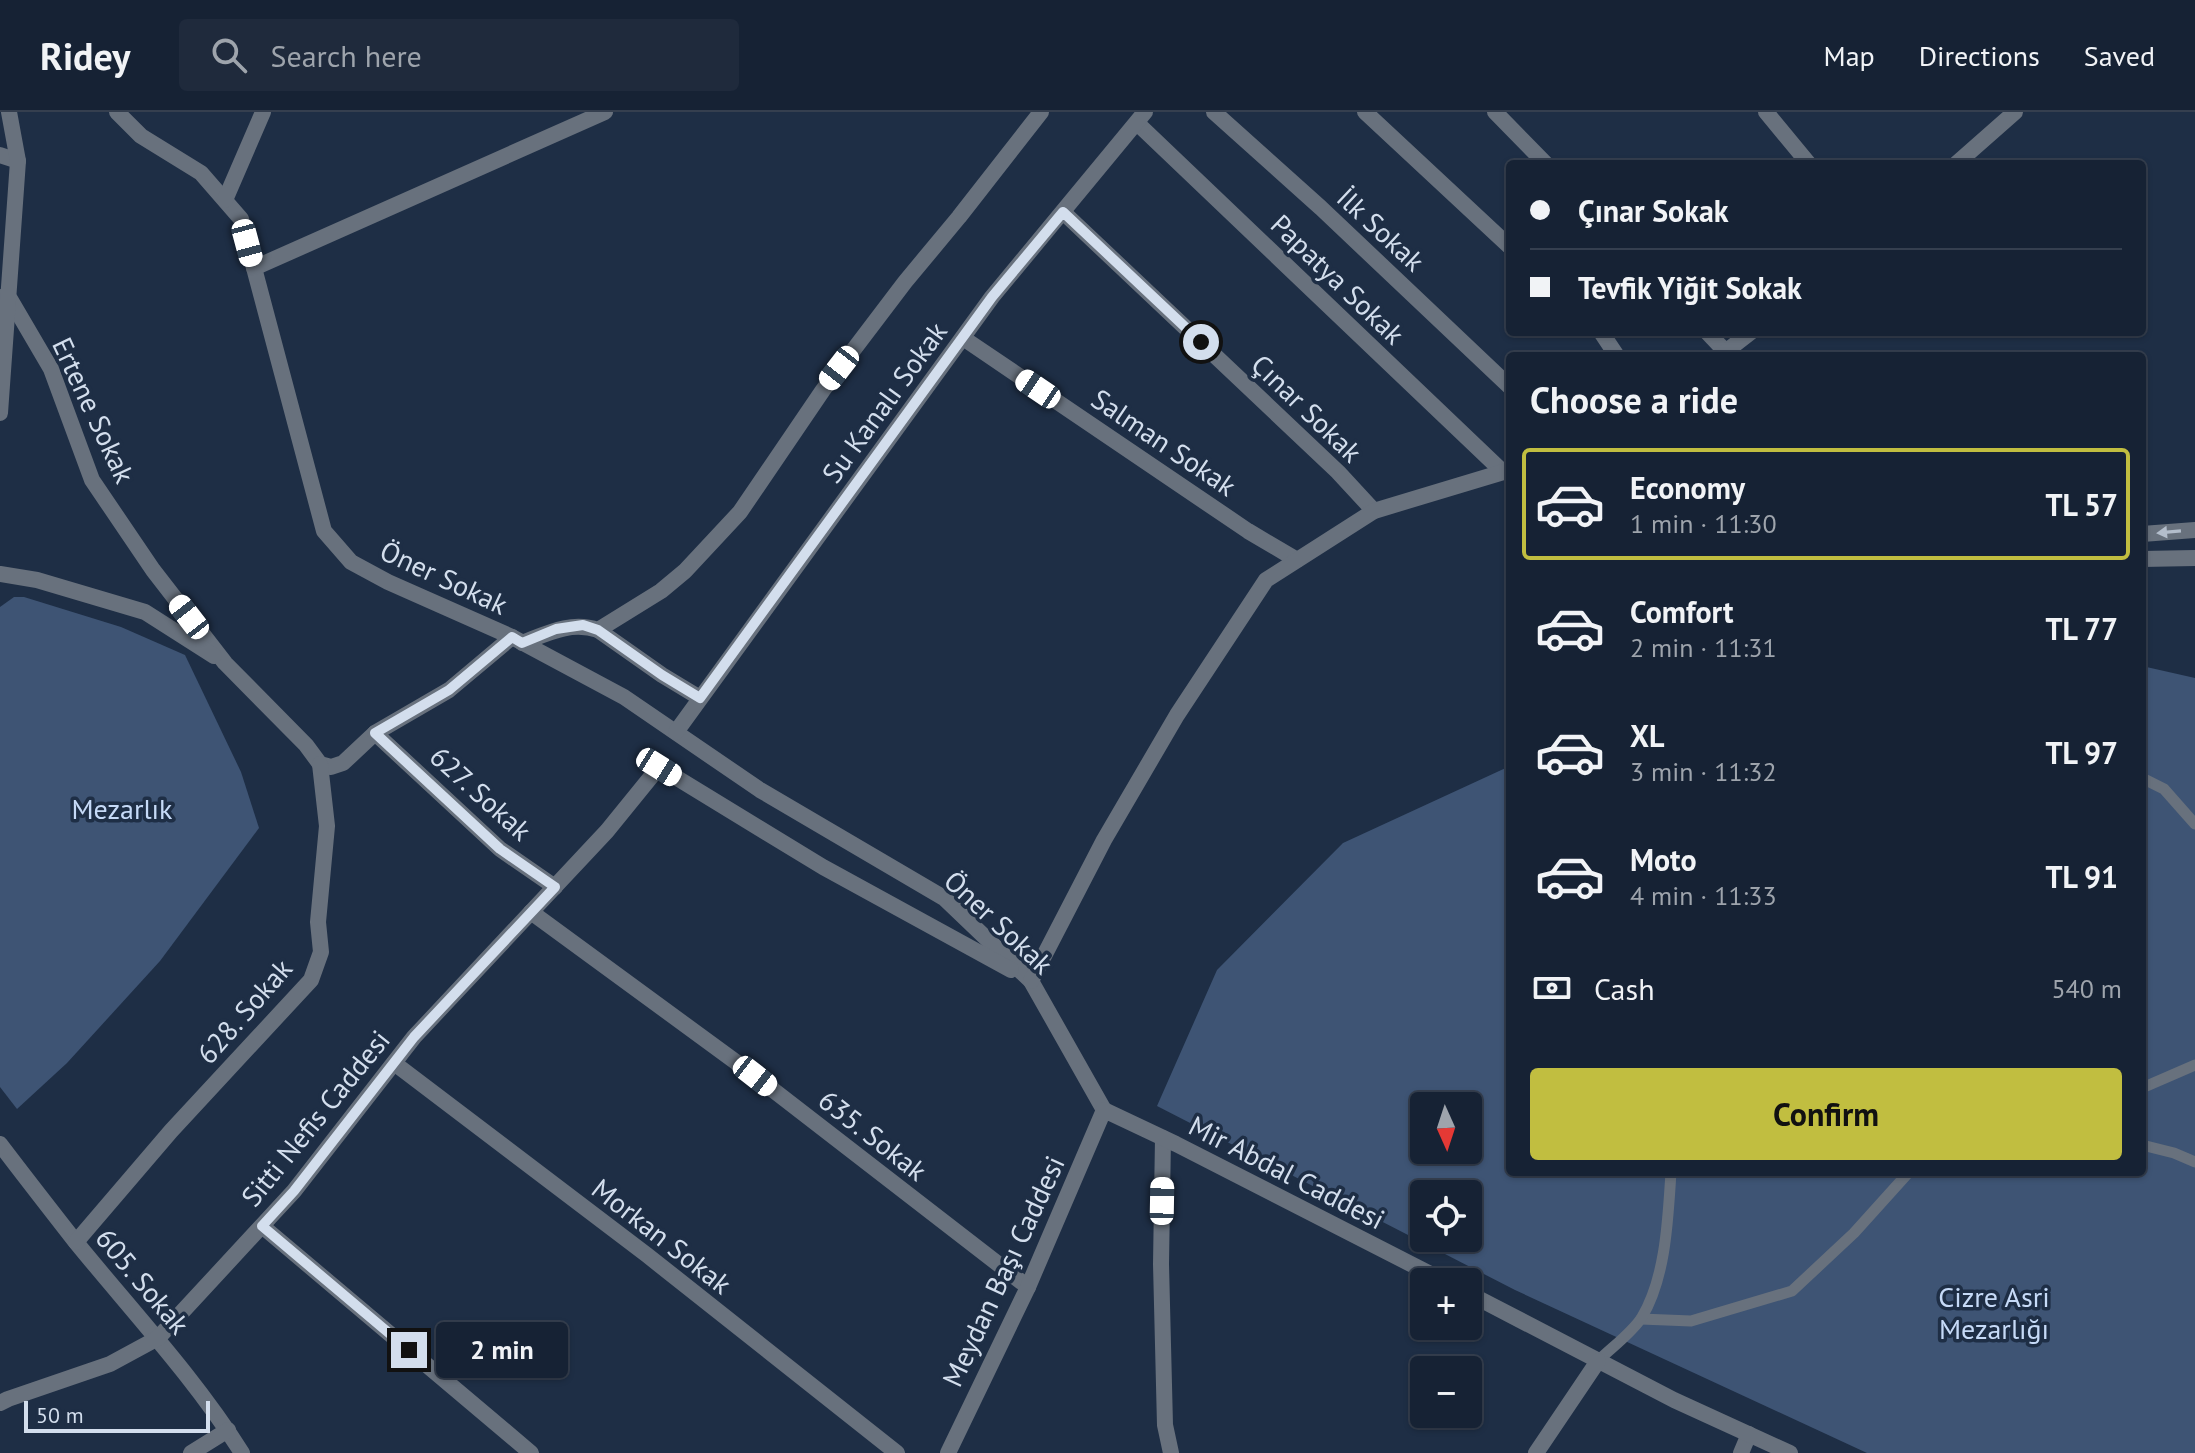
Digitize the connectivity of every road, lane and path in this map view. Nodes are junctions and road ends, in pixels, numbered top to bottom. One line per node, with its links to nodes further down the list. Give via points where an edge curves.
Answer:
1 (9, 112): 16 (street)
2 (117, 112): 17 (street, Öner Sokak, via 141,136 201,173)
3 (263, 112): 17 (street)
4 (605, 112): 20 (street)
5 (1041, 112): 35 (street, via 823,390 740,512 661,591)
6 (1214, 112): 25 (street, İlk Sokak)
7 (1365, 112): 19 (street)
8 (1495, 112): 13 (street)
9 (1766, 112): 14 (street)
10 (2015, 112): 15 (street)
11 (1141, 117): 18 (street, Su Kanalı Sokak); 27 (street, Papatya Sokak)
12 (0, 155): 16 (street)
13 (1542, 160)
14 (1806, 160)
15 (1961, 160)
16 (18, 161): 21 (street)
17 (225, 200): 20 (street, Öner Sokak, via 241,219)
18 (1063, 212): 23 (street, Su Kanalı Sokak); 28 (street, Çınar Sokak)
19 (1506, 243)
20 (254, 268): 36 (street, Öner Sokak, via 324,531 351,562)
21 (5, 298): 26 (street); 37 (street, Ertene Sokak, via 51,369 92,480)
22 (1746, 336): 24 (street)
23 (963, 338): 33 (street, Salman Sokak); 38 (street, Su Kanalı Sokak)
24 (1726, 352)
25 (1506, 383)
26 (0, 413)
27 (1506, 471): 28 (street)
28 (1374, 511): 33 (street)
29 (2195, 530): 30 (street, one-way to 30)
30 (2146, 534)
31 (2195, 558): 32 (street)
32 (2146, 559)
33 (1297, 560): 46 (street, via 1266,580 1177,715)
34 (0, 574): 37 (street, via 145,612)
35 (598, 630): 36 (street, via 583,625); 38 (street)
36 (517, 640): 39 (street, Öner Sokak, via 624,697); 40 (street, via 449,690)
37 (225, 663): 41 (street, Ertene Sokak)
38 (700, 698): 39 (street, Su Kanalı Sokak)
39 (676, 732): 46 (street, Öner Sokak, via 760,790 944,898)
40 (375, 733): 41 (street, via 343,763); 44 (street, 627. Sokak, via 500,849)
41 (320, 764): 58 (street, 628. Sokak, via 327,826 318,922 321,952 311,980)
42 (2146, 780): 43 (lane, via 2164,789)
43 (2195, 824)
44 (555, 887): 45 (street, Sitti Nefis Caddesi); 46 (street, Sitti Nefis Caddesi, via 659,767 823,867)
45 (531, 912): 47 (street, Sitti Nefis Caddesi); 60 (street, 635. Sokak, via 755,1076)
46 (1031, 981): 50 (street, Öner Sokak)
47 (394, 1063): 57 (street, Sitti Nefis Caddesi); 71 (street, Morkan Sokak)
48 (2195, 1065): 49 (lane)
49 (2146, 1086)
50 (1104, 1110): 51 (street, Mir Abdal Caddesi); 60 (street, Meydan Başı Caddesi)
51 (1163, 1138): 59 (street, Mir Abdal Caddesi); 73 (street, via 1164,1395)
52 (0, 1144): 58 (street, 605. Sokak)
53 (2146, 1146): 54 (lane)
54 (2195, 1162)
55 (1671, 1176): 62 (lane, via 1658,1280)
56 (1905, 1176): 62 (lane, via 1792,1291 1691,1321)
57 (262, 1226): 63 (street, Sitti Nefis Caddesi); 70 (street)
58 (76, 1242): 63 (street, 605. Sokak)
59 (1418, 1268)
60 (1028, 1287): 72 (street, Meydan Başı Caddesi)
61 (1482, 1300): 64 (street)
62 (1641, 1319): 64 (lane)
63 (158, 1338): 65 (street, Sitti Nefis Caddesi, via 110,1364); 66 (street, 605. Sokak)
64 (1598, 1361): 67 (street); 74 (street)
65 (0, 1403)
66 (228, 1430): 68 (street); 69 (street, 605. Sokak)
67 (1749, 1434): 75 (street); 76 (street)
68 (191, 1453)
69 (242, 1453)
70 (531, 1453)
71 (897, 1453)
72 (949, 1453)
73 (1171, 1453)
74 (1536, 1453)
75 (1741, 1453)
76 (1790, 1453)

